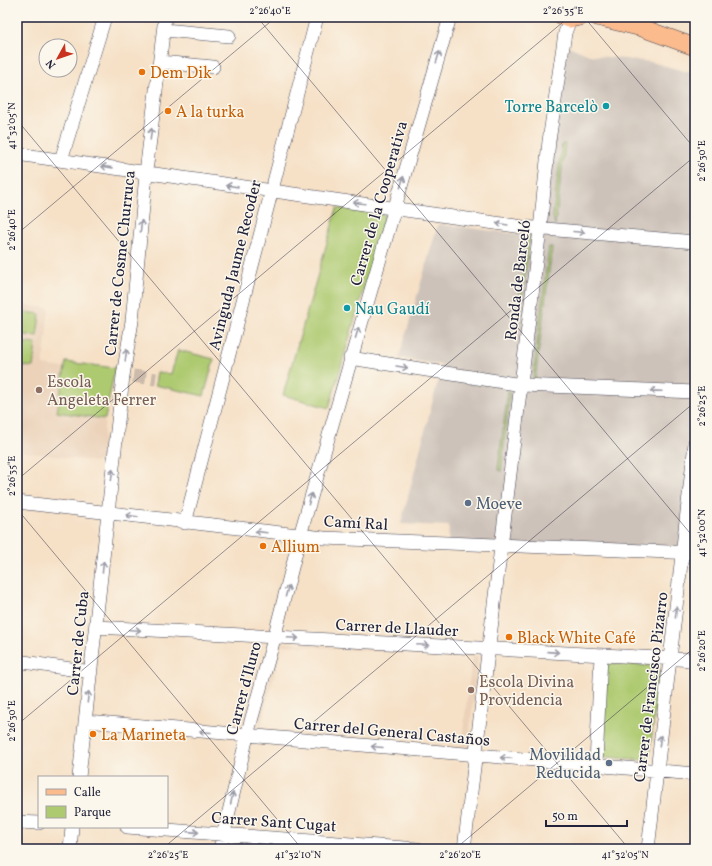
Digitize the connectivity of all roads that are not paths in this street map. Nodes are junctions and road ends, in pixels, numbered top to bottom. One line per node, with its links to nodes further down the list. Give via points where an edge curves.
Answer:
1 (105, 17): 14 (street)
2 (317, 17): 16 (street, Avinguda Jaume Recoder)
3 (450, 17): 17 (street, Carrer de la Cooperativa, one-way to 3)
4 (597, 17): 10 (main road, via 642,28)
5 (636, 17): 9 (main road)
6 (571, 18): 18 (street, Ronda de Barceló, via 565,33 550,133)
7 (164, 23): 8 (street); 11 (street, Carrer de Cosme Churruca)
8 (229, 36)
9 (695, 37)
10 (695, 47)
11 (160, 62): 12 (street); 15 (street, Carrer de Cosme Churruca, one-way to 11)
12 (213, 67)
13 (17, 154): 14 (street)
14 (61, 160): 15 (street, one-way to 14)
15 (146, 173): 16 (street, one-way to 15); 25 (street, Carrer de Cosme Churruca, one-way to 15, via 128,376)
16 (271, 191): 17 (street, one-way to 16); 26 (street, Avinguda Jaume Recoder)
17 (394, 207): 18 (street, one-way to 17); 20 (street, Carrer de la Cooperativa, one-way to 17)
18 (540, 229): 19 (street, one-way to 19); 21 (street, Ronda de Barceló)
19 (695, 242)
20 (350, 358): 21 (street, one-way to 21); 27 (street, Carrer de la Cooperativa, one-way to 20)
21 (522, 385): 22 (street, one-way to 21); 28 (street, Ronda de Barceló)
22 (695, 392)
23 (695, 443): 29 (street, Carrer de Francisco Pizarro)
24 (17, 502): 25 (street, Camí Ral)
25 (107, 514): 26 (street, Camí Ral, one-way to 25); 30 (street, Carrer de Cuba, one-way to 25)
26 (185, 522): 27 (street, Camí Ral, one-way to 26)
27 (300, 536): 28 (street, Camí Ral); 31 (street, Carrer d'Iluro, one-way to 27)
28 (502, 546): 29 (street, Camí Ral); 32 (street, Ronda de Barceló)
29 (689, 553): 34 (street, Carrer de Francisco Pizarro, one-way to 29)
30 (97, 627): 31 (street, Carrer de Llauder, one-way to 31); 37 (street, Carrer de Cuba)
31 (274, 636): 32 (street, Carrer de Llauder, one-way to 32); 39 (street, Carrer d'Iluro)
32 (490, 649): 33 (street, Carrer de Llauder, one-way to 33); 40 (street, Ronda de Barceló)
33 (602, 655): 34 (street, Carrer de Llauder); 41 (street)
34 (670, 658): 35 (street, Carrer de Llauder); 42 (street, Carrer de Francisco Pizarro, one-way to 34)
35 (695, 660)
36 (17, 661): 37 (street)
37 (91, 672): 38 (street, Carrer de Cuba, one-way to 37)
38 (86, 721): 39 (street, Carrer del General Castaños, one-way to 38); 44 (street, Carrer de Cuba)
39 (247, 736): 40 (street, Carrer del General Castaños, one-way to 39); 49 (street, Carrer d'Iluro, one-way to 39)
40 (477, 756): 41 (street, Carrer del General Castaños, one-way to 40); 53 (street, Ronda de Barceló)
41 (596, 765): 42 (street, Carrer del General Castaños)
42 (657, 771): 43 (street, Carrer del General Castaños); 54 (street, Carrer de Francisco Pizarro)
43 (695, 774)
44 (79, 776)
45 (17, 822): 46 (street)
46 (38, 823)
47 (72, 828): 50 (street)
48 (141, 828): 49 (street, Carrer Sant Cugat, one-way to 49)
49 (224, 834): 51 (street, Carrer d'Iluro); 52 (street, Carrer Sant Cugat)
50 (70, 849)
51 (220, 849)
52 (418, 849)
53 (464, 849)
54 (648, 849)

